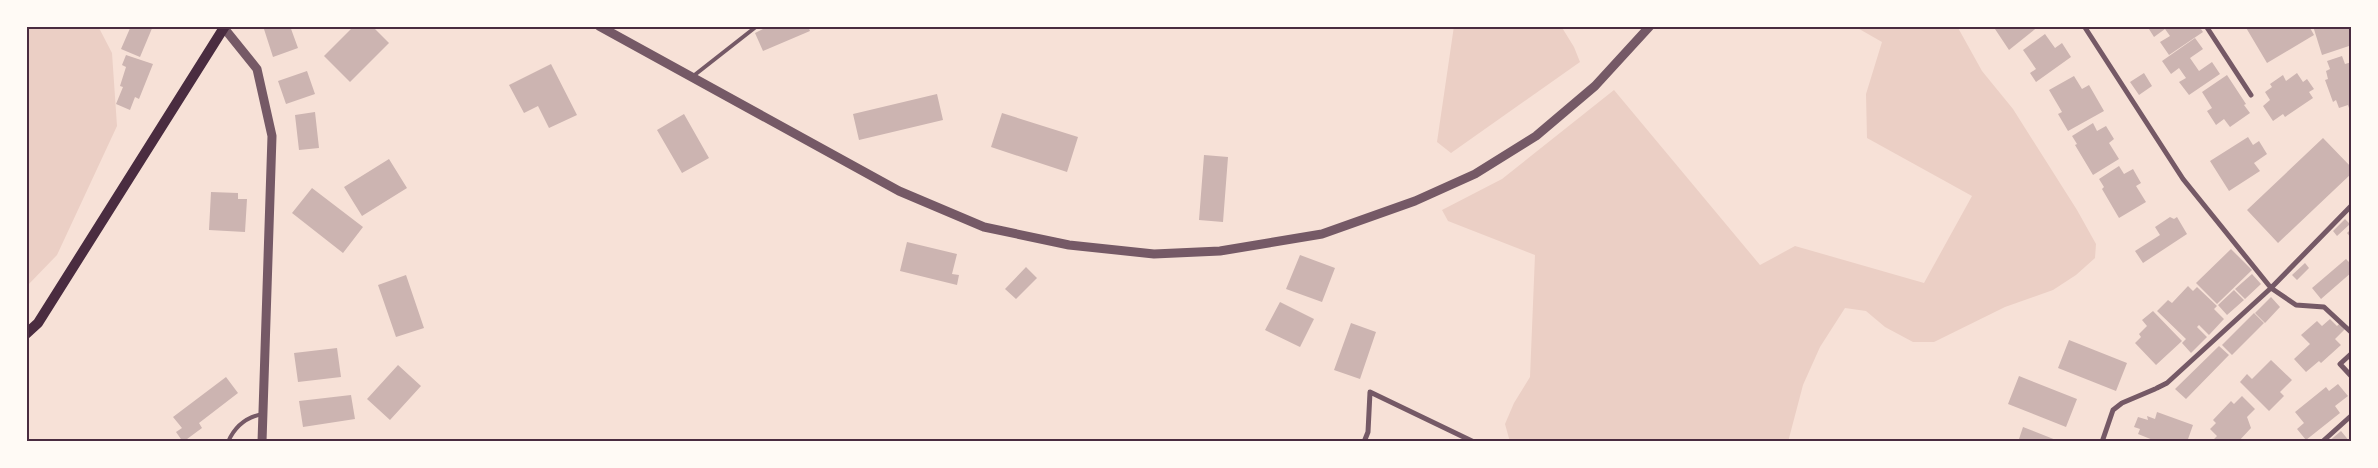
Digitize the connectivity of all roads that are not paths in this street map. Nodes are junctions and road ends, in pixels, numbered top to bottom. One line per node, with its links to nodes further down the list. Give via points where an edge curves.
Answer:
1 (599, 26): 7 (street)
2 (757, 26): 7 (lane)
3 (1650, 26): 7 (street, via 1595,86 1536,136 1475,174 1415,201 1322,234 1220,251 1154,254 1069,245 984,227 899,191)
4 (2084, 26): 10 (street, via 2183,178)
5 (2206, 26): 8 (street)
6 (224, 27): 12 (main road, via 38,323); 15 (street, via 257,69 272,136)
7 (692, 77)
8 (2251, 95)
9 (2352, 205): 10 (street)
10 (2271, 288): 11 (street, via 2296,305 2324,307); 21 (street, via 2167,382 2113,410)
11 (2352, 332)
12 (26, 334)
13 (2352, 353): 14 (street, via 2340,364)
14 (2352, 377)
15 (263, 414): 17 (lane, via 249,416 233,431); 18 (street)
16 (2352, 415): 22 (street)
17 (228, 442)
18 (262, 442)
19 (1364, 442): 20 (street, via 1368,432 1370,392)
20 (1474, 442)
21 (2102, 442)
22 (2322, 442)

